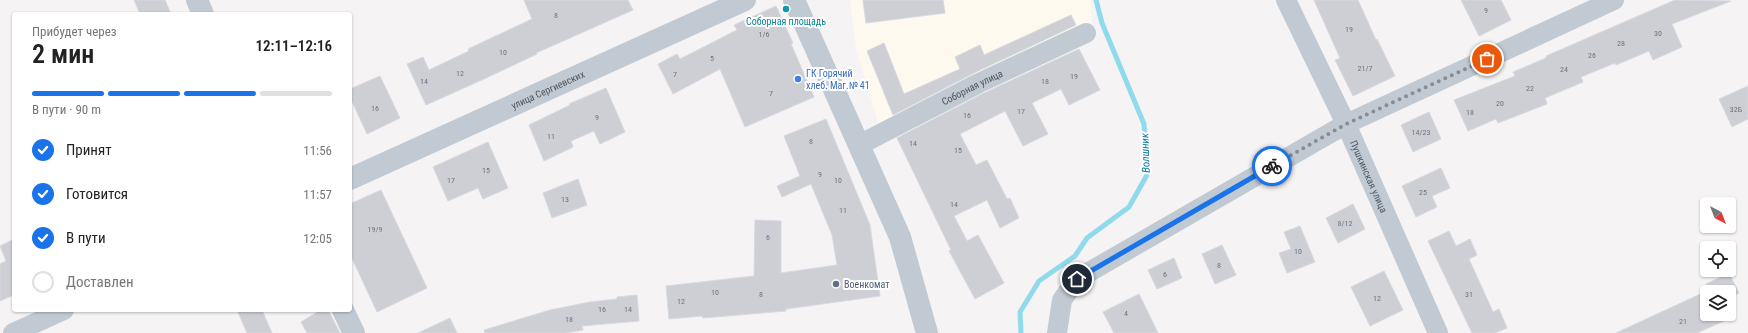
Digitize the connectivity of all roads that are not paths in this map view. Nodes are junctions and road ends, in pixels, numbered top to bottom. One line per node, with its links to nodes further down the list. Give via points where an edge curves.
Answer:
1 (197, 0): 6 (street)
2 (745, 0): 10 (street, улица Сергиевских)
3 (794, 0): 9 (street)
4 (1286, 0): 8 (street, Пушкинская улица)
5 (1614, 0): 8 (street)
6 (202, 12)
7 (1086, 33): 9 (street, Соборная улица, via 979,83)
8 (1346, 124): 16 (street, via 1077,279 1062,300); 17 (street, Пушкинская улица)
9 (859, 145): 15 (street, via 900,237)
10 (352, 178)
11 (60, 312): 13 (street)
12 (344, 312): 14 (street)
13 (13, 333)
14 (354, 333)
15 (927, 333)
16 (1057, 333)
17 (1438, 333)

